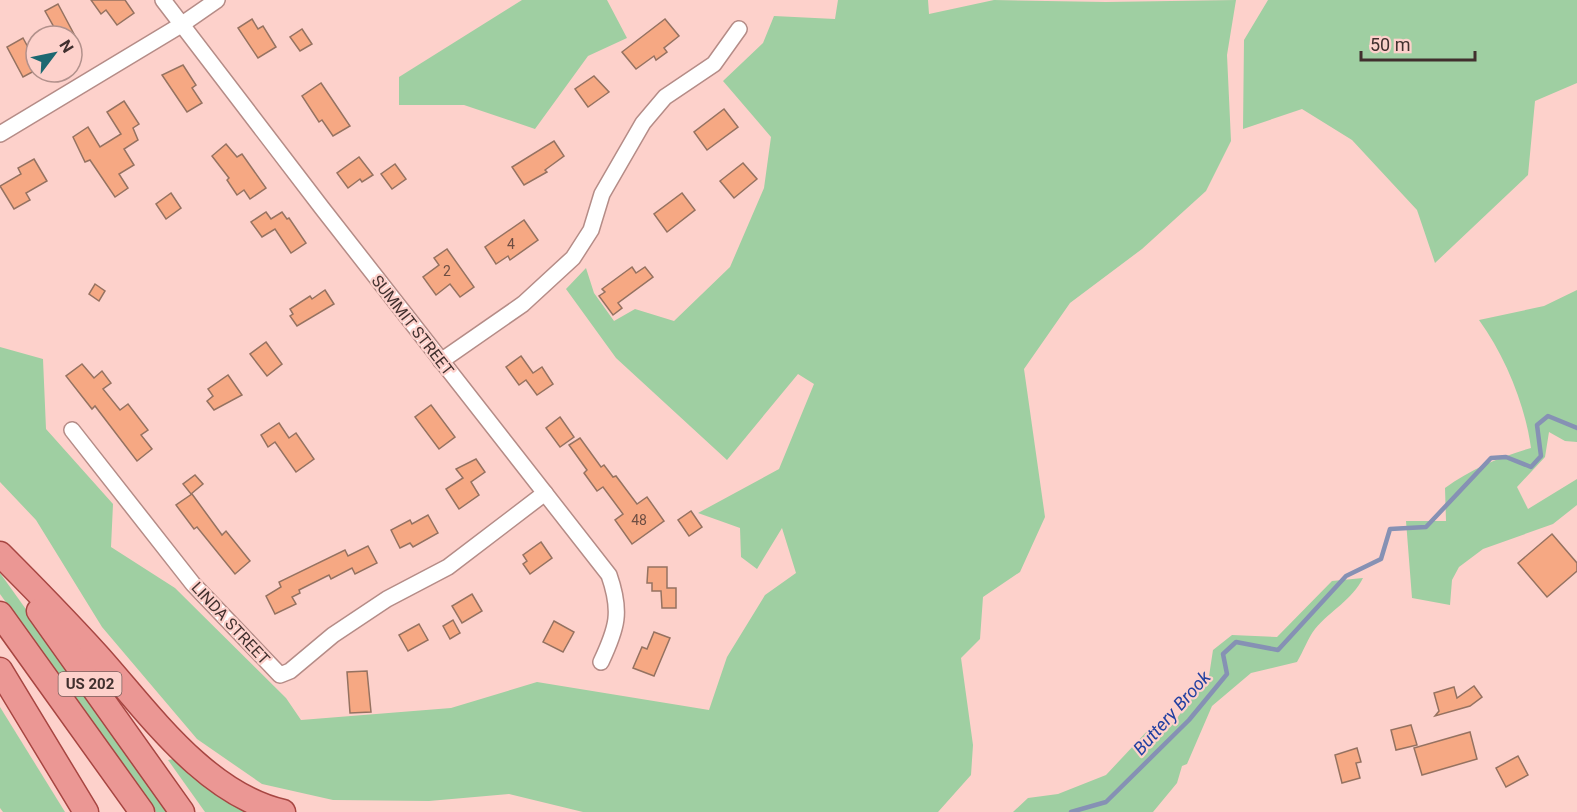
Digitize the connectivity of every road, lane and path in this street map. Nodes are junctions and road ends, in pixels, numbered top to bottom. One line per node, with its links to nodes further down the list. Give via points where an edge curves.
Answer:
1 (163, 0): 3 (street, SUMMIT STREET)
2 (217, 0): 3 (street)
3 (182, 25): 5 (street); 6 (street, SUMMIT STREET)
4 (739, 29): 6 (street, via 714,64 665,97 643,123 602,194 591,230 573,258 523,304)
5 (0, 134)
6 (441, 361): 8 (street, SUMMIT STREET)
7 (72, 430): 8 (street, LINDA STREET, via 193,584 280,675 387,599 448,567)
8 (545, 493): 11 (street, SUMMIT STREET, via 609,575 616,595 618,616 614,634)
9 (0, 554): 15 (main road, US 202); 16 (main road, via 179,746 238,793)
10 (0, 614): 14 (main road, US 202)
11 (601, 662)
12 (0, 670): 13 (main road)
13 (86, 812)
14 (142, 812)
15 (182, 812)
16 (283, 812)

